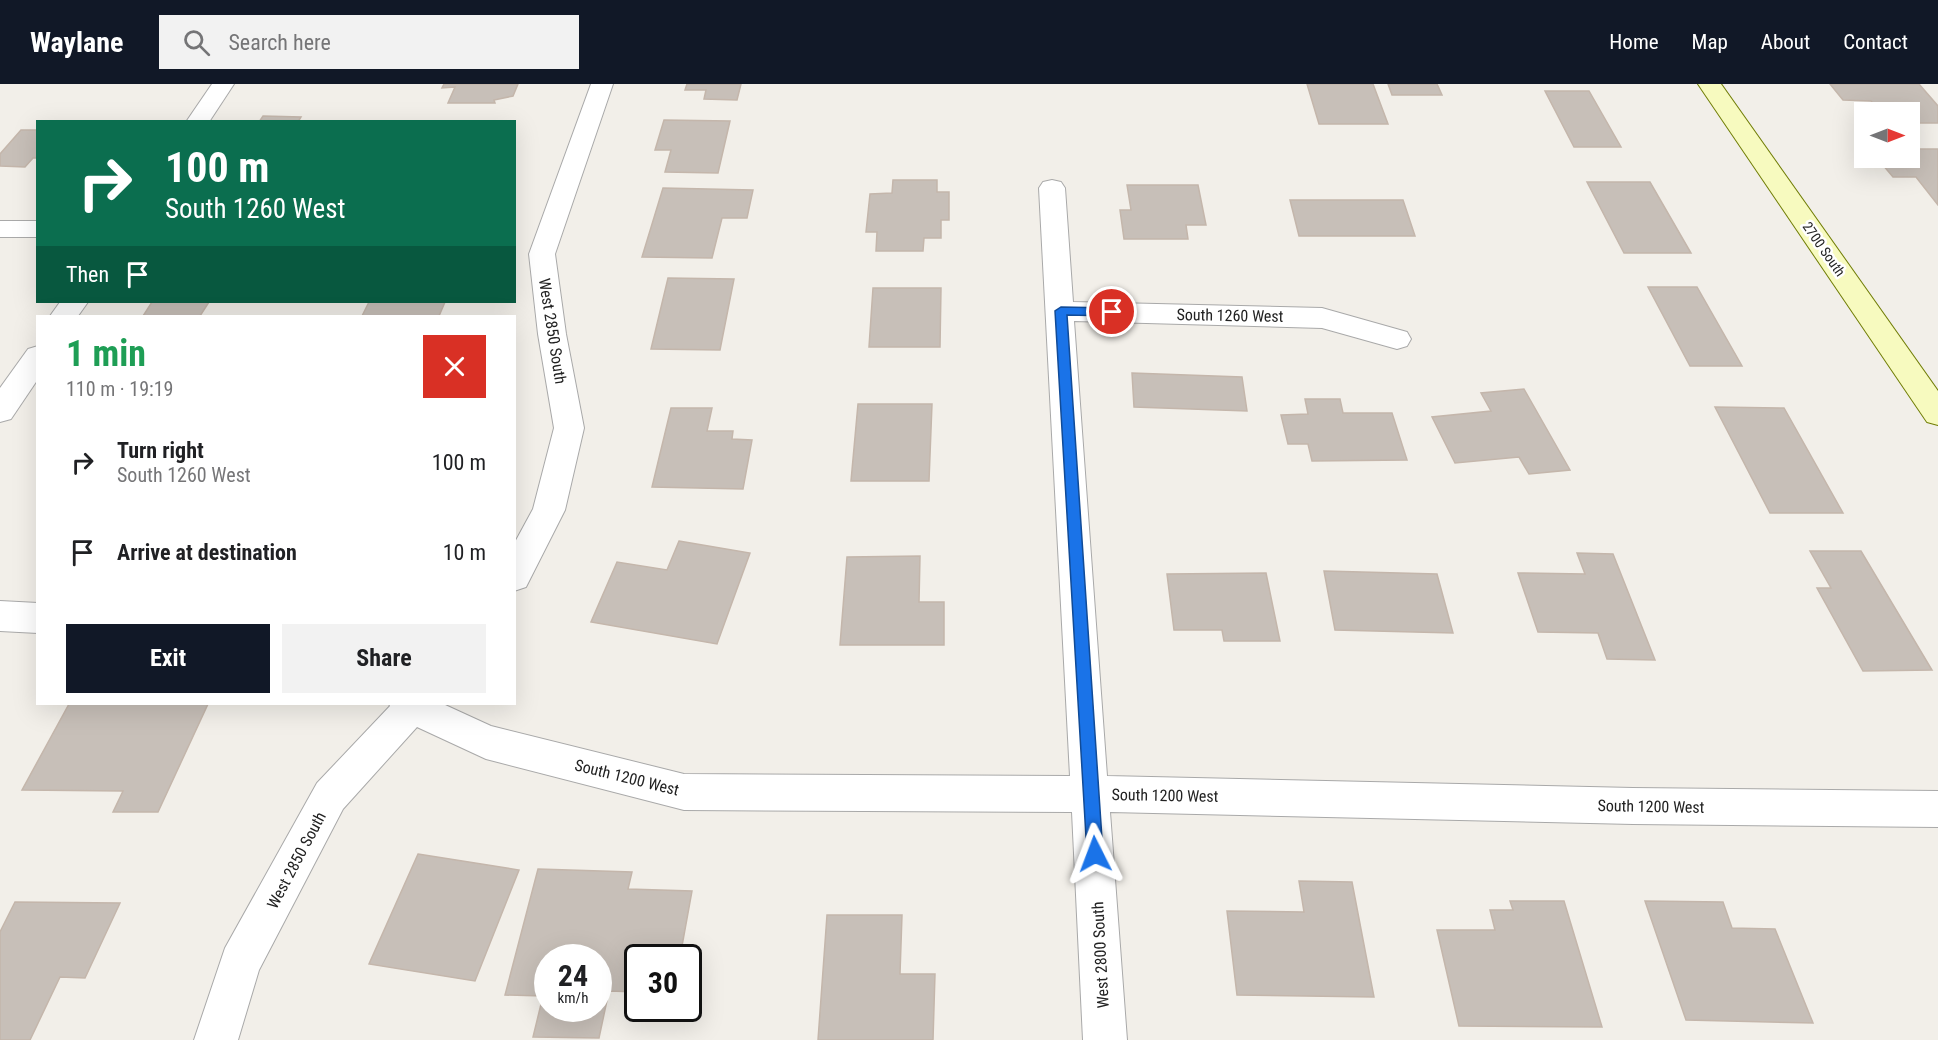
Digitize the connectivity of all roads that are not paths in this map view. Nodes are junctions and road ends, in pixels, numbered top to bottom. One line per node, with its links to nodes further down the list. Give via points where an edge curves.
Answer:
1 (223, 84): 4 (street)
2 (602, 84): 13 (street, West 2850 South, via 542,254 569,428 549,510)
3 (1709, 84): 12 (main road, 2700 South)
4 (198, 120)
5 (1052, 188): 8 (street, West 2800 South)
6 (0, 229): 7 (street)
7 (36, 229)
8 (1061, 311): 9 (street, South 1260 West, via 1322,318); 17 (street, West 2800 South)
9 (1397, 339)
10 (36, 359): 11 (street)
11 (0, 411)
12 (1938, 414)
13 (516, 573)
14 (0, 616): 15 (street)
15 (36, 618)
16 (411, 705): 17 (street, South 1200 West, via 486,742 684,792); 19 (street, West 2850 South, via 330,796 240,963)
17 (1091, 794): 18 (street, South 1200 West); 20 (street, West 2800 South)
18 (1938, 809)
19 (216, 1040)
20 (1105, 1040)

